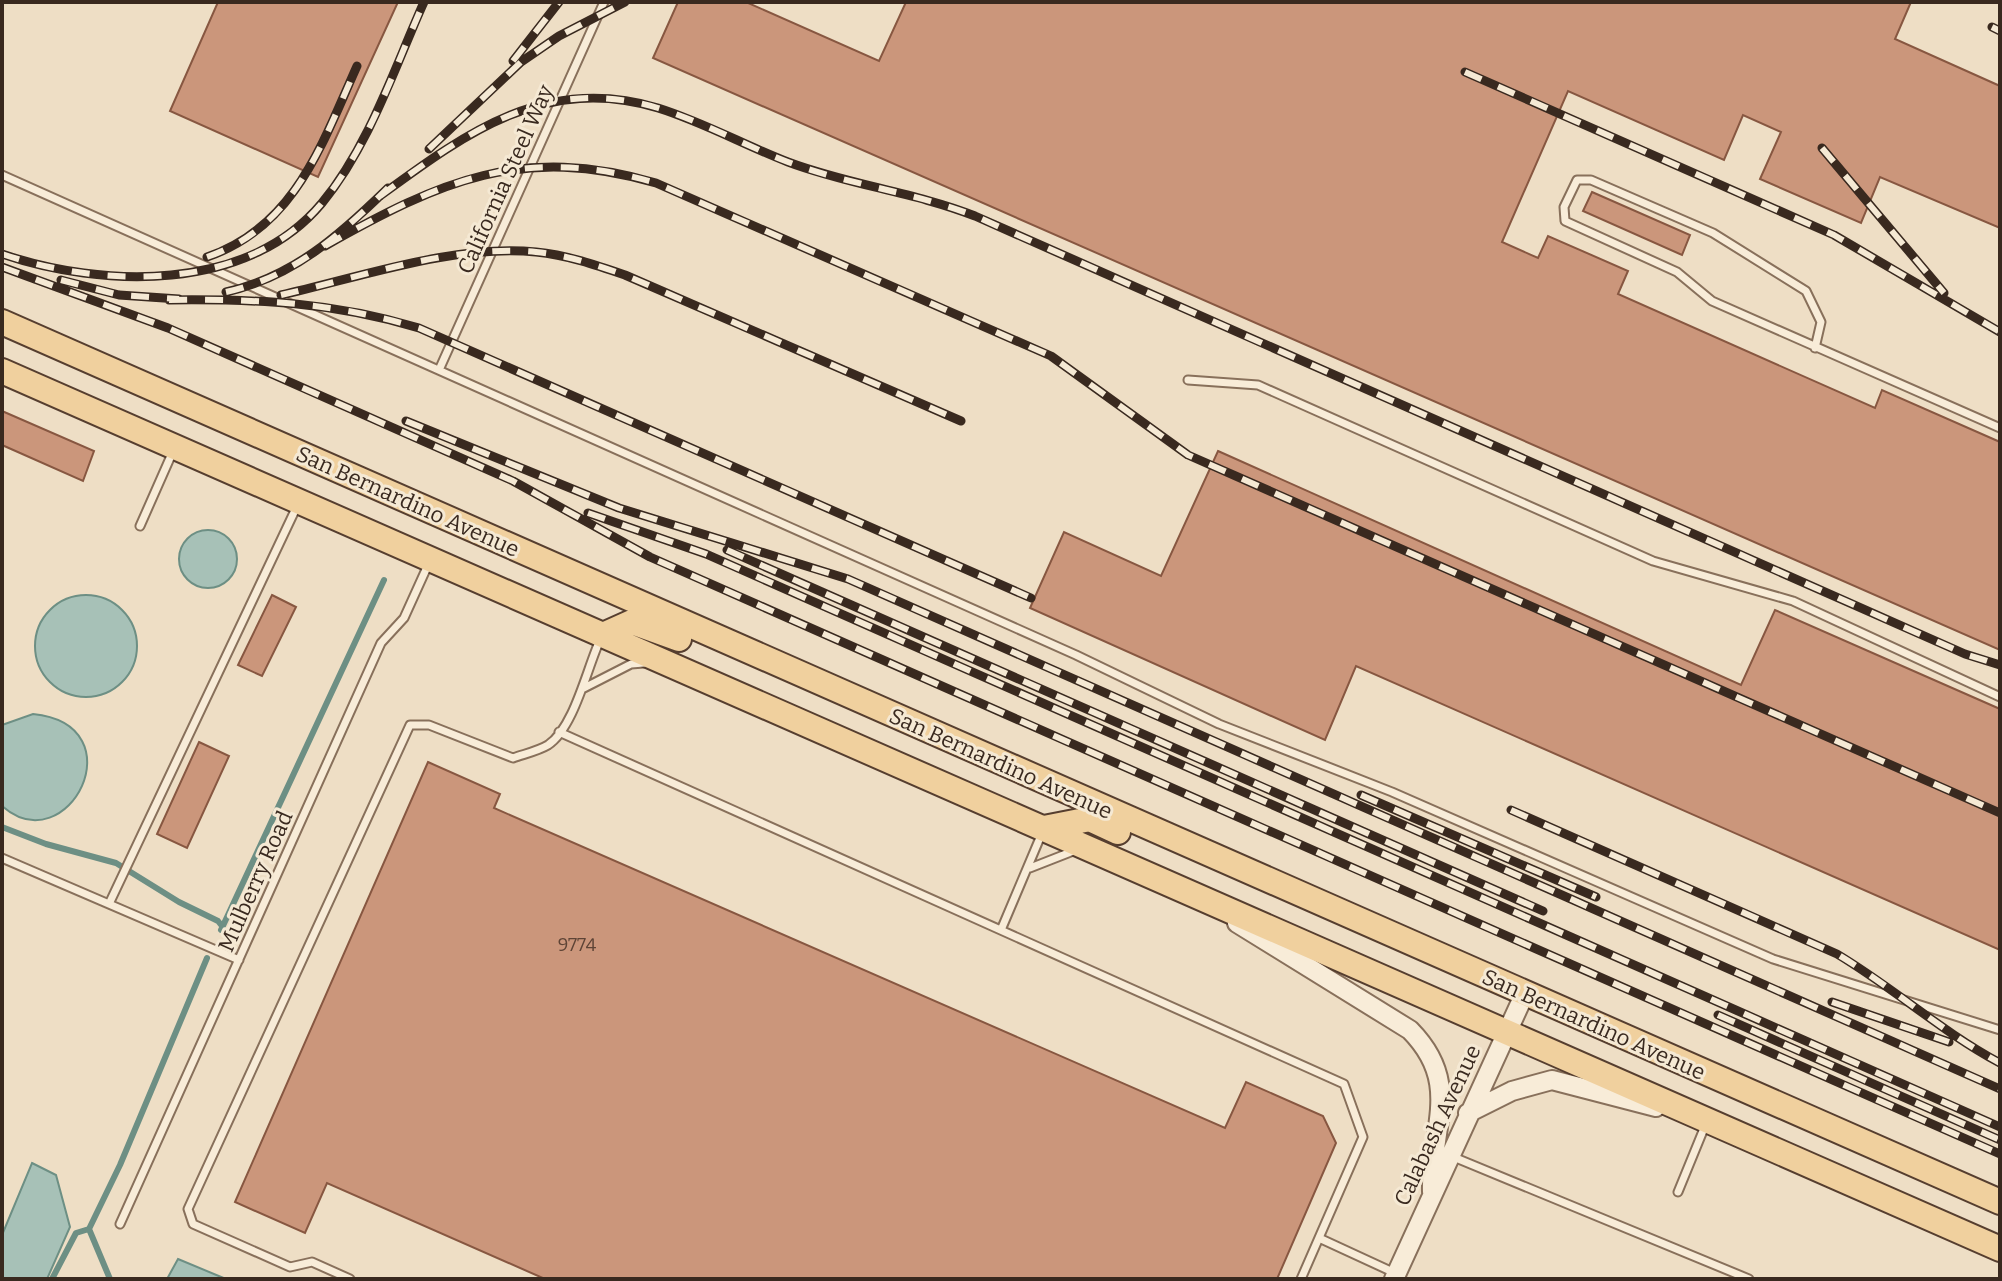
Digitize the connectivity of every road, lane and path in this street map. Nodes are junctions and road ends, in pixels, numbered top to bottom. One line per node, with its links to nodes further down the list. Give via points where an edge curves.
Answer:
1 (604, 2): 5 (lane, California Steel Way)
2 (2, 175): 5 (lane)
3 (2, 322): 17 (main road, San Bernardino Avenue)
4 (1815, 348): 4 (lane, via 1712,301 1677,272 1565,221 1564,207 1577,180 1591,180 1713,233 1806,291 1821,322); 8 (lane)
5 (439, 370): 29 (lane, via 1219,724 1392,792 1773,959)
6 (2, 371): 9 (main road, San Bernardino Avenue)
7 (1188, 380): 16 (lane, via 1258,385 1653,561 1793,601)
8 (2000, 428)
9 (175, 447): 10 (main road, San Bernardino Avenue); 11 (lane)
10 (299, 502): 12 (main road, San Bernardino Avenue); 24 (lane)
11 (140, 526)
12 (431, 559): 13 (main road, San Bernardino Avenue); 27 (lane, Mulberry Road, via 404,618 381,643)
13 (603, 635): 14 (main road, San Bernardino Avenue); 15 (lane, via 585,670); 17 (main road, via 632,622 653,627 801,693)
14 (663, 661): 15 (lane, via 631,664); 19 (main road, San Bernardino Avenue)
15 (584, 688): 18 (lane)
16 (2000, 697)
17 (887, 713): 25 (main road, San Bernardino Avenue)
18 (559, 732): 26 (lane); 41 (lane, via 549,744 513,758 429,725 410,725 188,1209 193,1224 290,1267 312,1262)
19 (1044, 828): 20 (main road, San Bernardino Avenue); 22 (lane); 25 (main road, via 1090,819 1240,884)
20 (1084, 846): 22 (lane); 23 (main road, San Bernardino Avenue)
21 (2, 858): 24 (lane)
22 (1030, 868): 26 (lane)
23 (1181, 888): 30 (main road, San Bernardino Avenue); 34 (street, via 1410,1030 1429,1049 1440,1075 1443,1103 1431,1164)
24 (109, 904): 27 (lane)
25 (1337, 911): 28 (main road, San Bernardino Avenue)
26 (1001, 930): 38 (lane, via 1344,1084 1363,1137)
27 (239, 960): 37 (lane, Mulberry Road)
28 (1525, 993): 30 (street, Calabash Avenue); 36 (main road, San Bernardino Avenue)
29 (2000, 1030)
30 (1507, 1031): 31 (street, Calabash Avenue); 32 (main road, San Bernardino Avenue)
31 (1468, 1113): 32 (street, via 1512,1091 1552,1080); 33 (street, Calabash Avenue)
32 (1708, 1120): 35 (lane); 39 (main road, San Bernardino Avenue)
33 (1449, 1155): 34 (street, Calabash Avenue); 43 (lane)
34 (1432, 1192): 40 (street, Calabash Avenue)
35 (1678, 1192)
36 (2000, 1202)
37 (120, 1224)
38 (1319, 1238): 40 (lane); 42 (lane)
39 (2000, 1249)
40 (1395, 1276)
41 (350, 1279)
42 (1301, 1279)
43 (1749, 1279)

